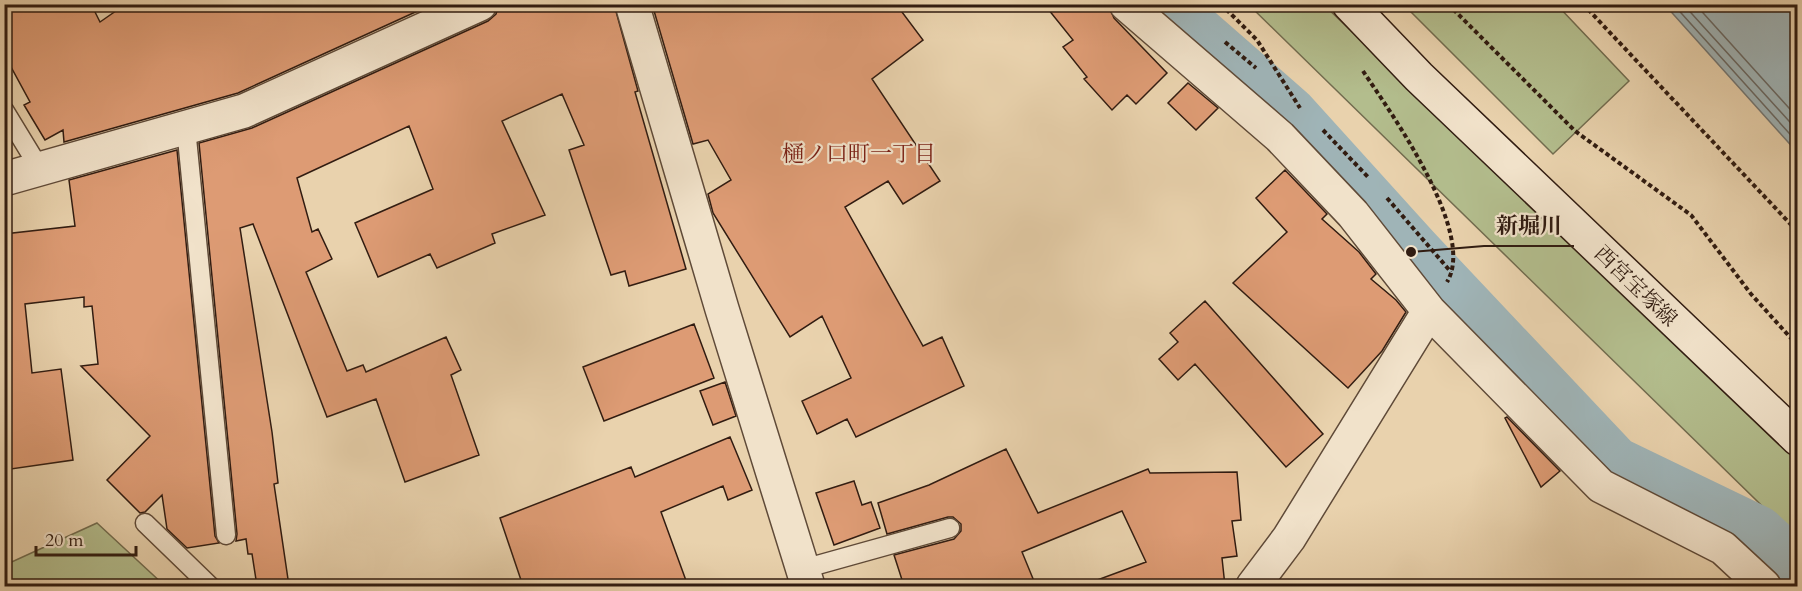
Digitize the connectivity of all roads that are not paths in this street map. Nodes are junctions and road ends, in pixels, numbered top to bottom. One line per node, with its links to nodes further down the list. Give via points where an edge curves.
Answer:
1 (480, 4): 6 (street, via 244,111)
2 (632, 4): 14 (street)
3 (1126, 4): 9 (street, via 1280,136 1353,214)
4 (1349, 4): 10 (street, 西宮宝塚線, via 1419,77)
5 (4, 110): 7 (lane)
6 (186, 128): 7 (street); 13 (lane)
7 (40, 169): 8 (street)
8 (4, 179)
9 (1429, 311): 16 (street, via 1289,538); 17 (street, via 1601,486 1722,549)
10 (1797, 439)
11 (145, 523): 15 (lane)
12 (950, 528): 14 (lane)
13 (226, 535)
14 (806, 578)
15 (210, 586)
16 (1253, 586)
17 (1764, 586)

